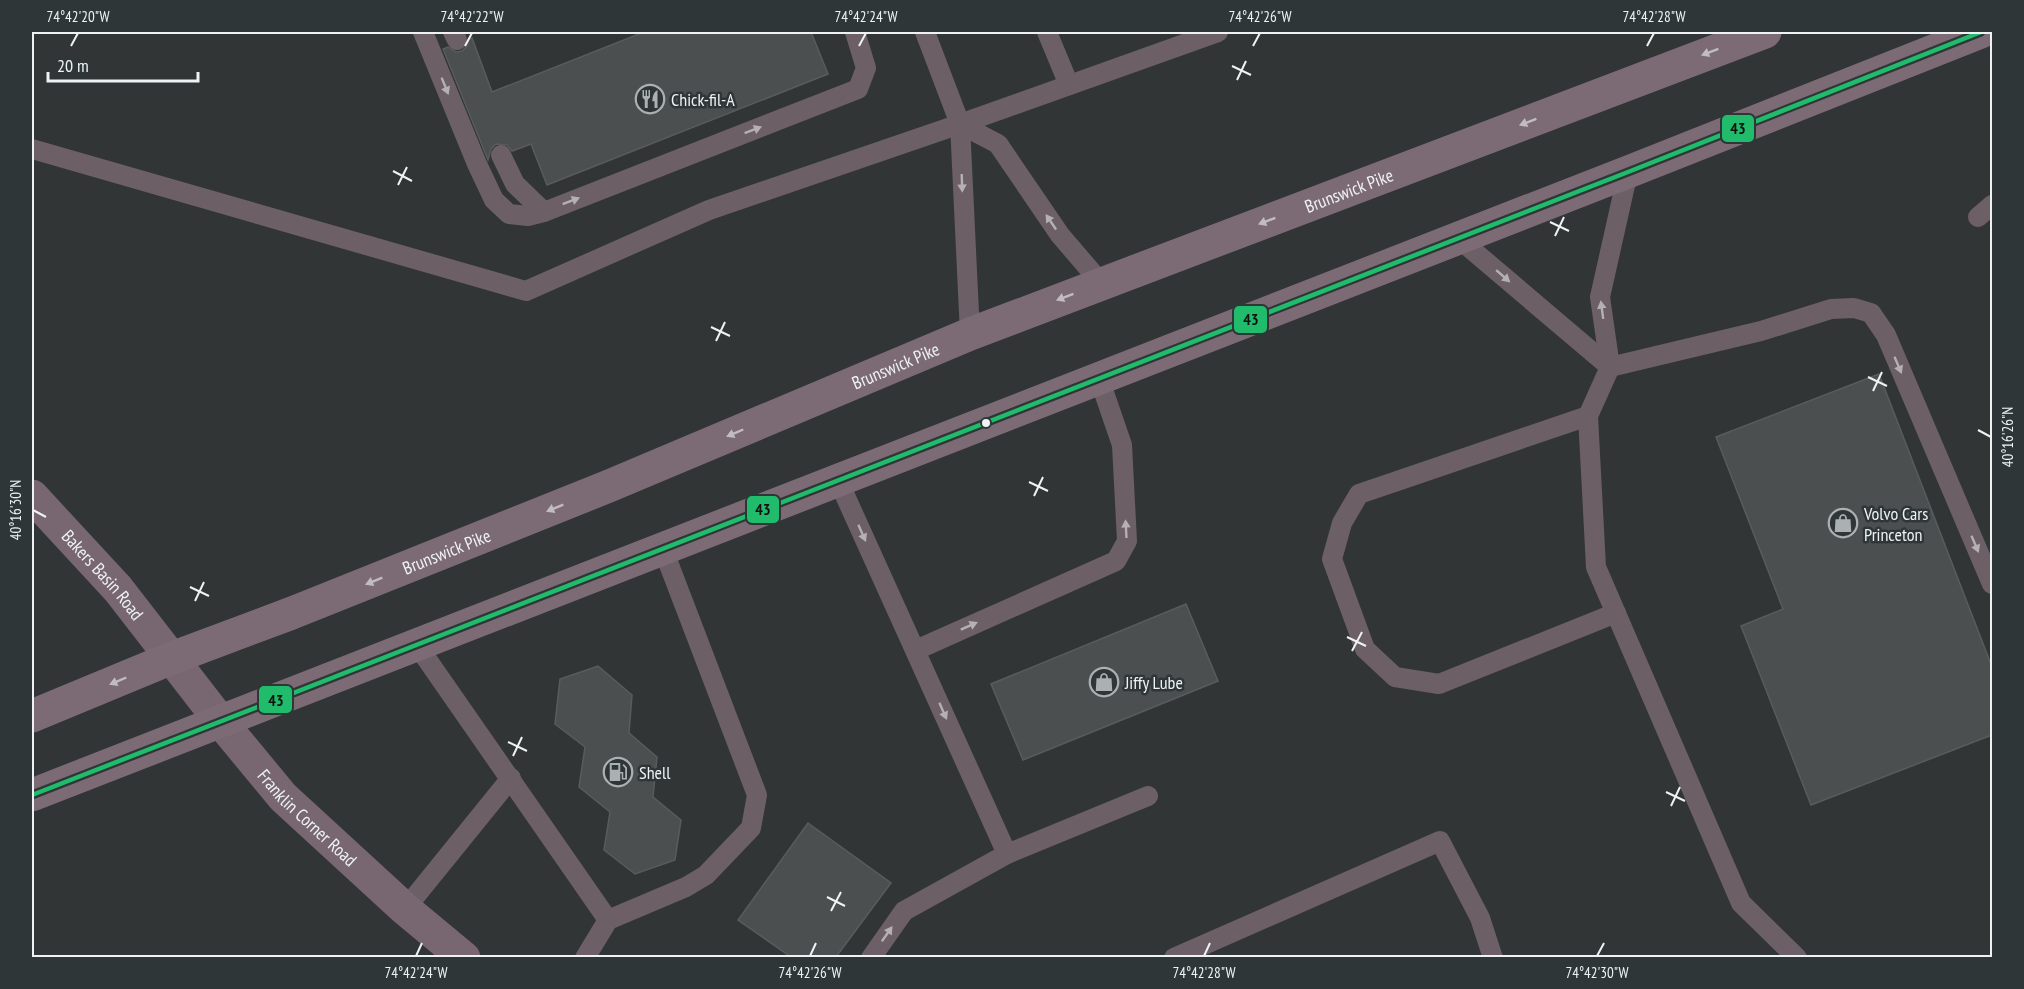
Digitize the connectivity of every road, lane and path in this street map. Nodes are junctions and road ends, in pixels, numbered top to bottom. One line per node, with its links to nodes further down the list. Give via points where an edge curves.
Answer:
1 (423, 32): 13 (lane, one-way to 13, via 494,200 509,214 528,216)
2 (855, 32): 13 (lane, one-way to 2, via 858,89 866,68)
3 (925, 32): 9 (lane)
4 (1047, 32): 8 (lane)
5 (1218, 32): 8 (lane)
6 (1765, 32): 15 (highway, Brunswick Pike, one-way to 15)
7 (1981, 32): 12 (highway)
8 (1069, 85): 9 (lane)
9 (960, 124): 10 (lane, via 709,210 526,291); 15 (lane, one-way to 9, via 1060,235 998,144); 16 (lane, one-way to 16)
10 (32, 149)
11 (501, 155): 13 (lane, via 515,184)
12 (1628, 172): 14 (highway); 17 (lane, one-way to 12, via 1600,297)
13 (544, 212)
14 (1458, 238): 17 (lane, one-way to 17); 18 (highway)
15 (1102, 284): 16 (highway, Brunswick Pike, one-way to 16)
16 (970, 334): 27 (highway, Brunswick Pike, one-way to 27, via 609,486 292,614)
17 (1610, 367): 19 (lane); 23 (lane, one-way to 23, via 1761,331 1831,309 1854,308 1871,313 1886,335)
18 (1099, 378): 20 (highway); 26 (lane, one-way to 18, via 1116,561 1127,541 1122,445)
19 (1588, 416): 24 (lane, via 1596,567); 24 (lane, via 1359,494 1342,523 1332,559 1365,650 1395,677 1439,684)
20 (838, 480): 22 (highway); 26 (lane, one-way to 26)
21 (32, 496): 27 (main road, Bakers Basin Road, via 118,589)
22 (663, 549): 25 (highway); 35 (lane, via 757,795 751,828 706,875)
23 (1992, 584)
24 (1616, 613): 41 (lane, via 1741,903)
25 (417, 645): 29 (highway); 30 (lane)
26 (916, 650): 33 (lane, one-way to 33)
27 (172, 658): 28 (highway, Brunswick Pike, one-way to 28); 29 (main road, Franklin Corner Road)
28 (32, 716)
29 (221, 722): 31 (highway); 34 (main road, Franklin Corner Road, via 283,797)
30 (511, 778): 34 (lane); 35 (lane)
31 (32, 795)
32 (1148, 796): 33 (lane)
33 (1007, 854): 38 (lane, one-way to 33, via 904,911)
34 (405, 909): 36 (main road, Franklin Corner Road)
35 (608, 920): 37 (lane)
36 (464, 957)
37 (585, 957)
38 (871, 957)
39 (1174, 957): 40 (lane, via 1440,841 1480,918)
40 (1493, 957)
41 (1797, 957)

